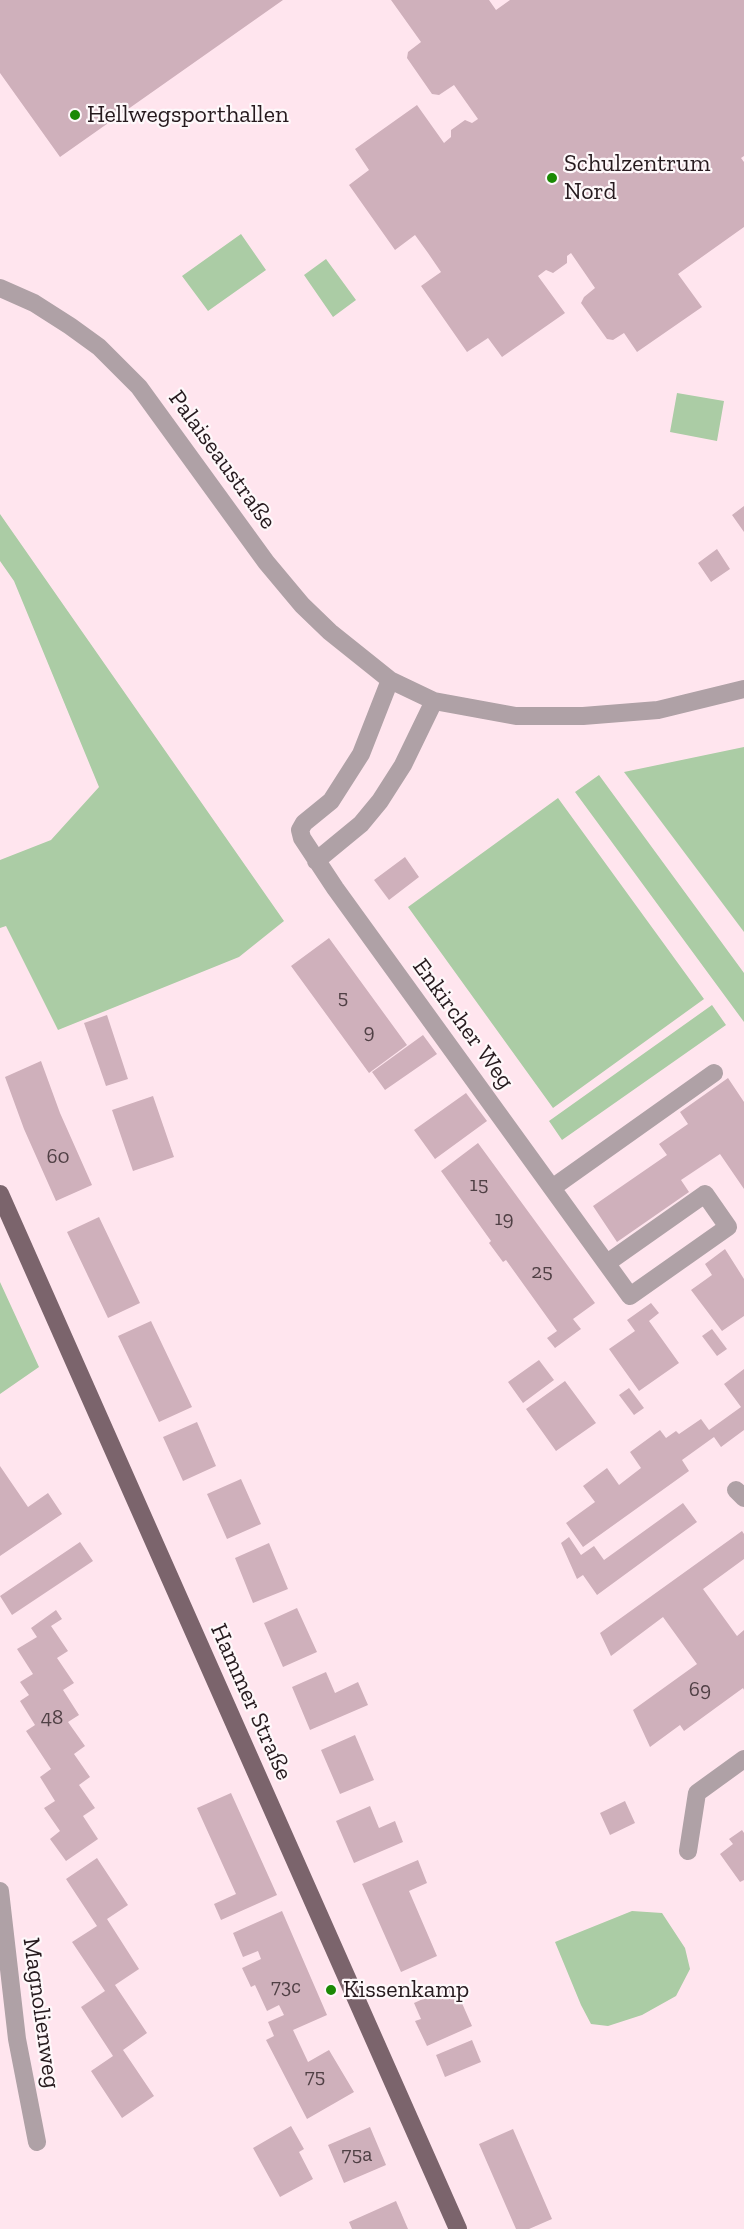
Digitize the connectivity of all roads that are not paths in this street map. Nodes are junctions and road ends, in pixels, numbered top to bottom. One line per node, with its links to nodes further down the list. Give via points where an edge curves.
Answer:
1 (0, 288): 2 (street, Palaiseaustraße, via 34,303 70,326 99,347 139,387 266,562 302,605)
2 (390, 680): 4 (street, Palaiseaustraße); 5 (street, via 361,754 331,801 300,830)
3 (744, 689): 4 (street, Palaiseaustraße, via 658,711 583,716 516,716)
4 (434, 700): 5 (street, via 403,765 380,801 361,825)
5 (316, 861): 7 (street, Enkircher Weg)
6 (714, 1073): 7 (street)
7 (552, 1188): 9 (street, Enkircher Weg)
8 (0, 1194): 15 (main road, Hammer Straße)
9 (607, 1263): 9 (street, Enkircher Weg, via 705,1194 728,1227 630,1296)
10 (744, 1760): 11 (street, via 697,1793)
11 (688, 1851)
12 (0, 1891): 13 (street, Magnolienweg)
13 (8, 2039): 14 (street, Magnolienweg)
14 (37, 2142)
15 (458, 2229)

